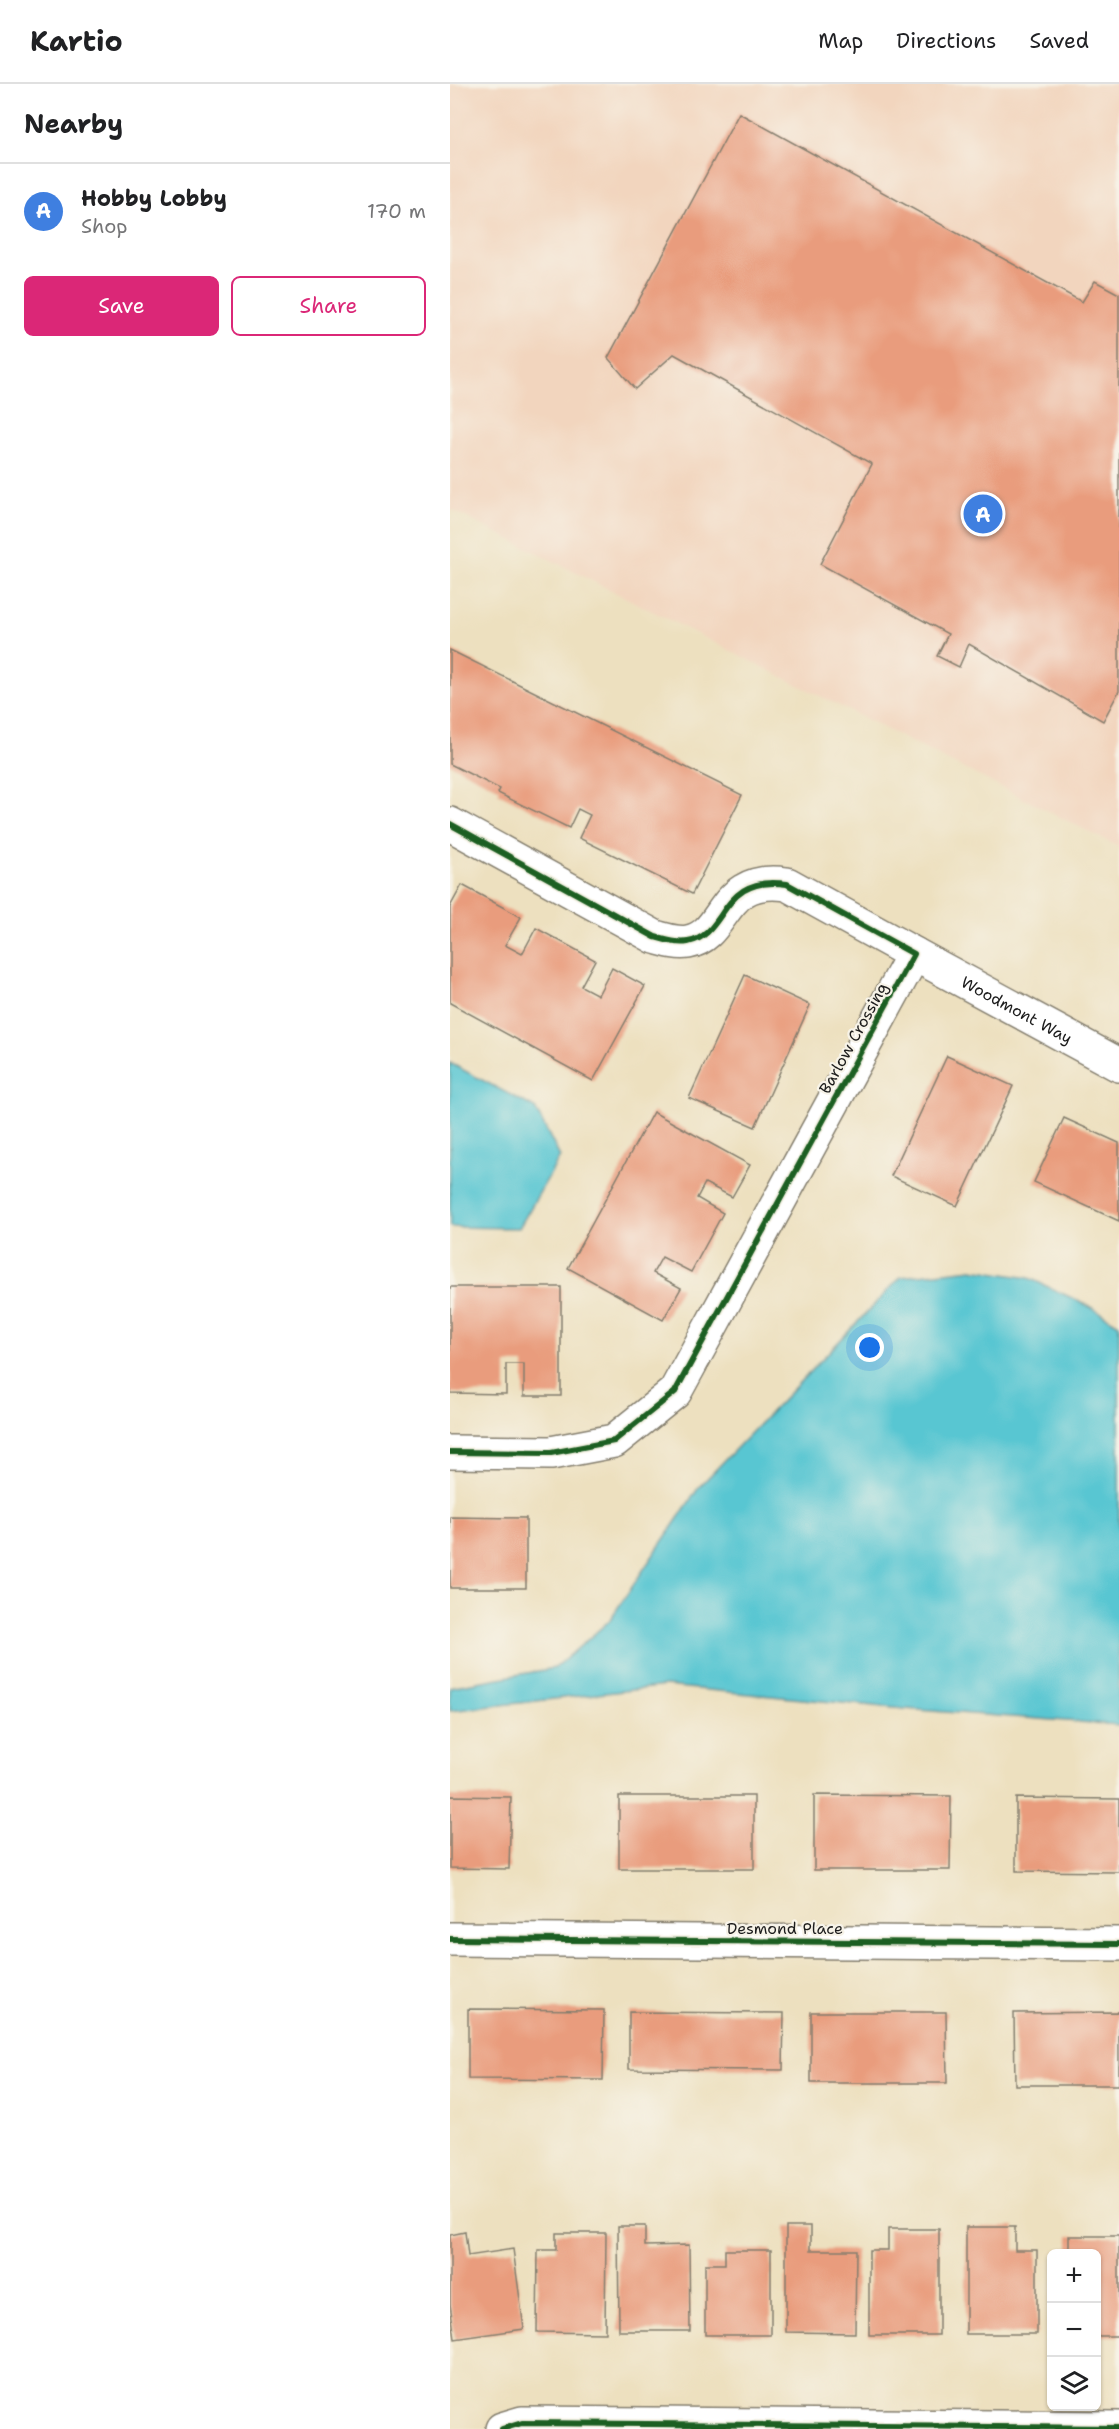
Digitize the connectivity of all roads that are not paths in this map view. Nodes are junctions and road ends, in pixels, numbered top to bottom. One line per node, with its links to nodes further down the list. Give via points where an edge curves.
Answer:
1 (450, 824): 2 (street, via 655,937 672,942 688,942 703,936 738,892 771,881 787,884)
2 (914, 954): 3 (street, Woodmont Way); 4 (street, Barlow Crossing, via 675,1392 614,1442 551,1453)
3 (1119, 1065)
4 (450, 1452)
5 (450, 1939): 6 (street, Desmond Place)
6 (1119, 1944)
7 (1119, 2428): 8 (street, via 522,2423)
8 (502, 2429)

